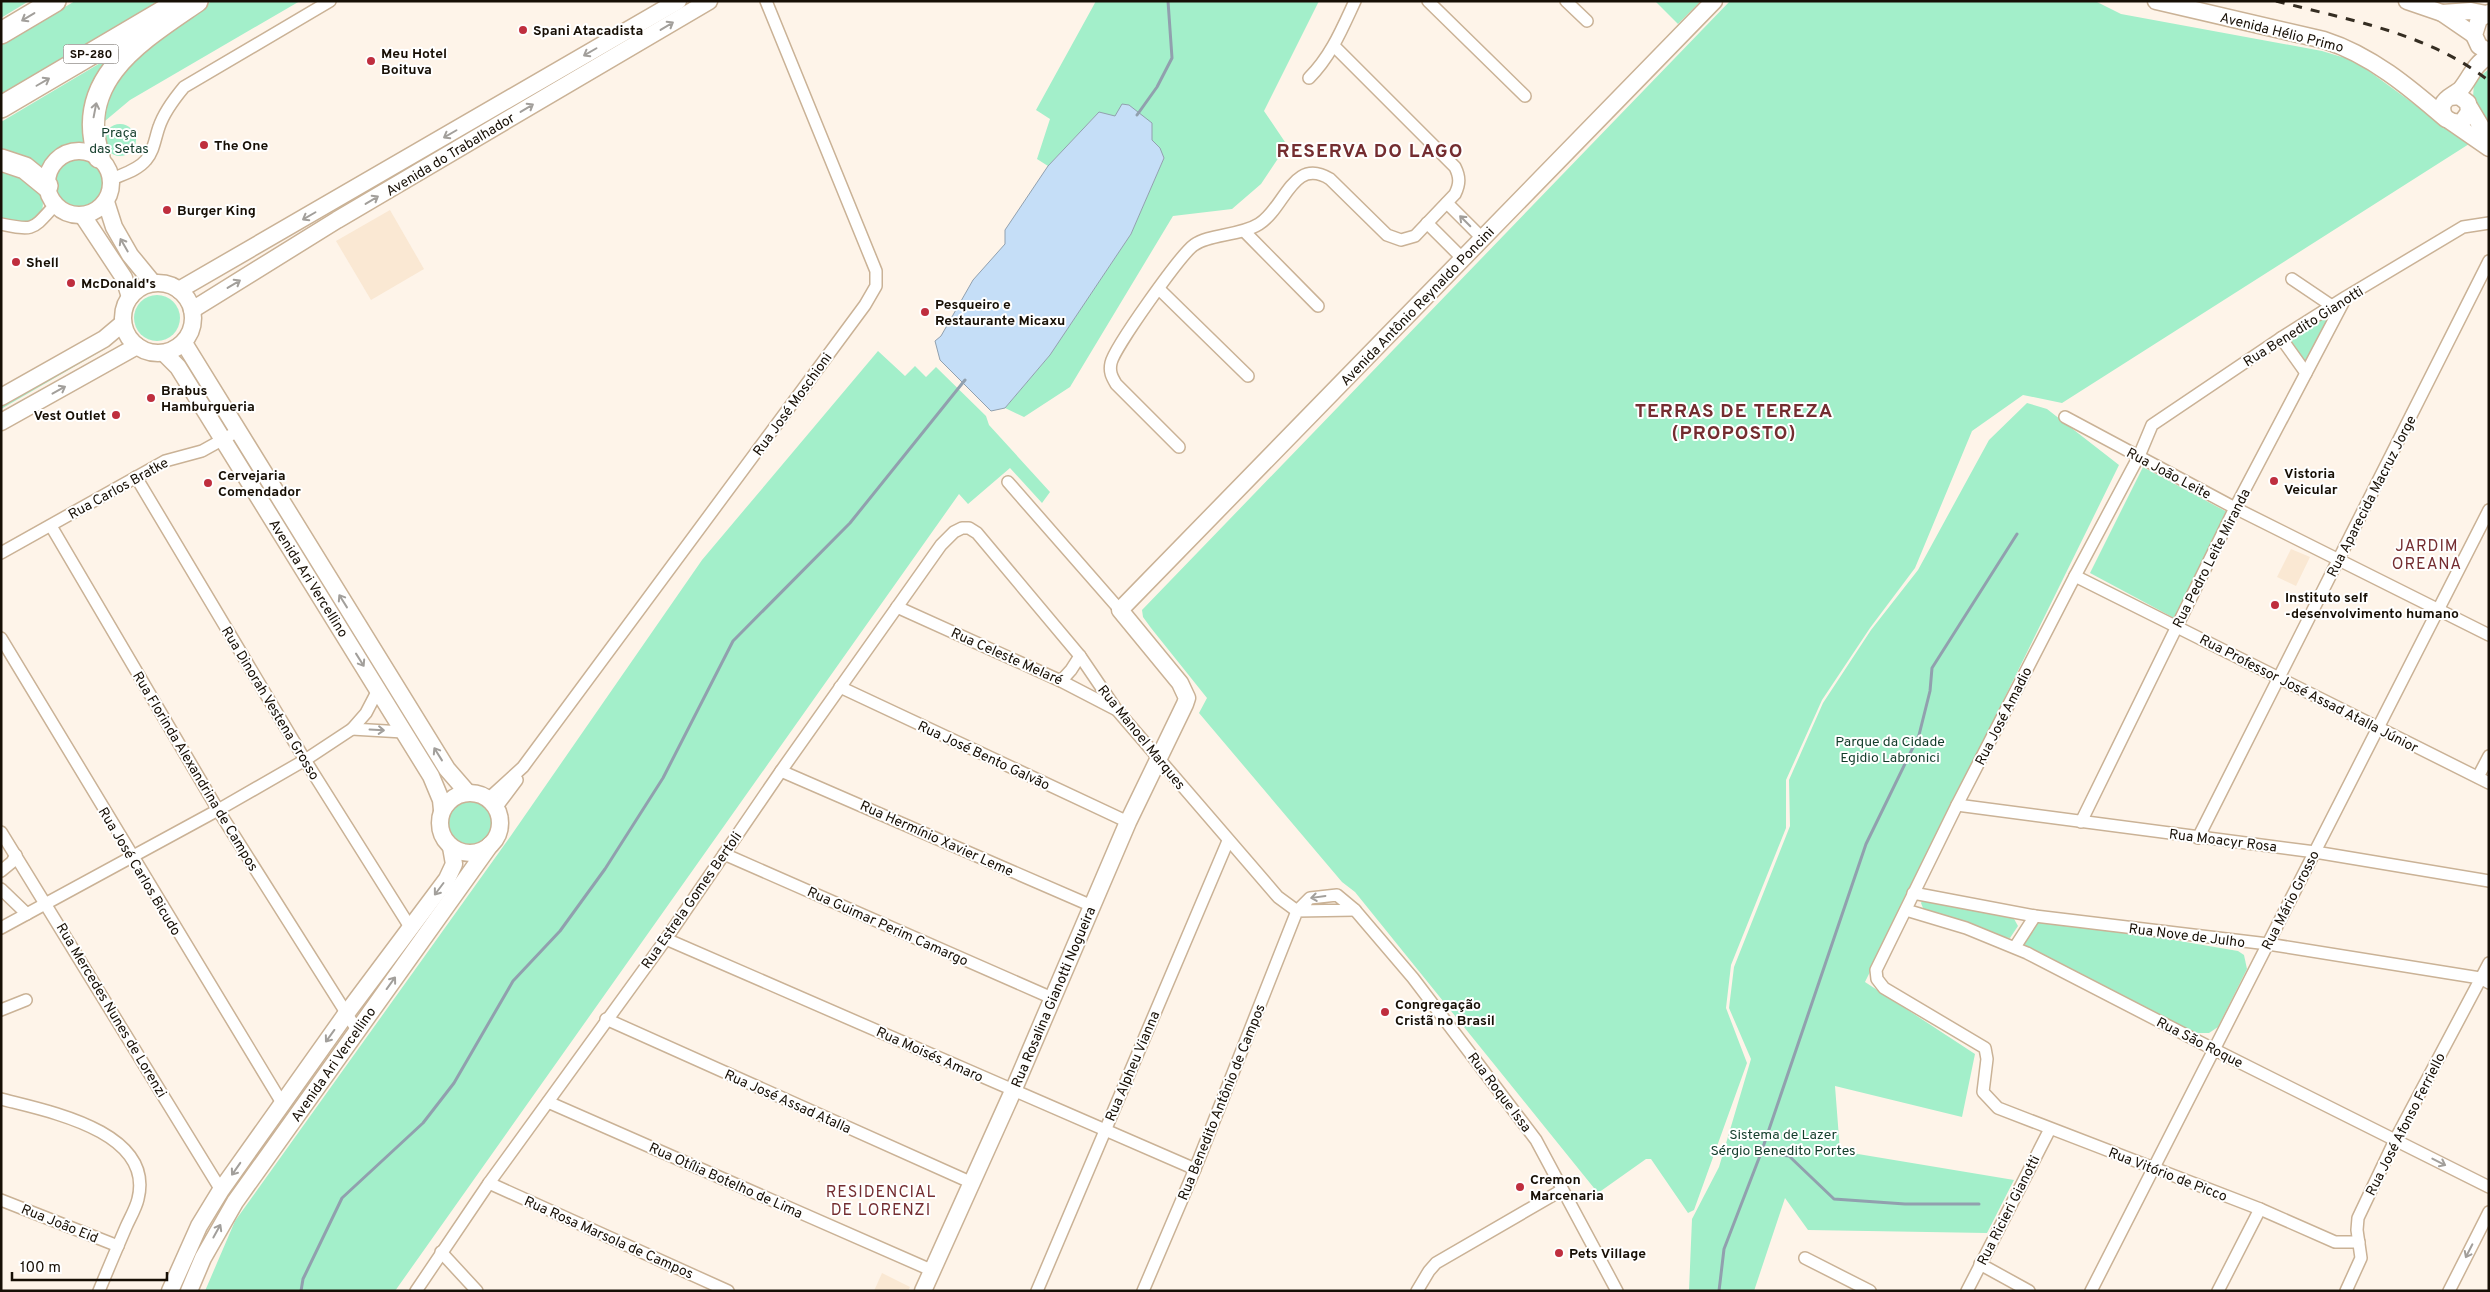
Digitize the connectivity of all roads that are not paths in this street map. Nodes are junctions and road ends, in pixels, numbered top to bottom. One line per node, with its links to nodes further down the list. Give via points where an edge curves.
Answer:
1 (54, 1): 17 (highway, one-way to 17)
2 (181, 1): 27 (highway, SP-280, one-way to 2)
3 (197, 1): 31 (highway, one-way to 3, via 93,126 95,108 108,76 134,46)
4 (330, 1): 33 (street, via 184,87 170,105 147,160)
5 (678, 1): 50 (street, one-way to 50)
6 (709, 1): 55 (street, Avenida do Trabalhador, one-way to 6, via 337,220)
7 (766, 1): 101 (street, Rua José Moschioni, via 876,271 876,286 523,767)
8 (1355, 1): 19 (street)
9 (1428, 1): 23 (street)
10 (1566, 1): 16 (street)
11 (1714, 1): 44 (street, Avenida Antônio Reynaldo Poncini)
12 (2156, 1): 25 (street, Avenida Hélio Primo, via 2349,48)
13 (2407, 1): 14 (street)
14 (2442, 13): 15 (street); 18 (street)
15 (2487, 13): 18 (street, via 2476,24)
16 (1587, 21)
17 (1, 33)
18 (2475, 38): 20 (street)
19 (1334, 46): 21 (street, via 1320,68); 36 (street, via 1455,167 1459,180 1455,194)
20 (2485, 56): 22 (street)
21 (1308, 78)
22 (2466, 82): 24 (street); 26 (street)
23 (1525, 96)
24 (2448, 98): 25 (street); 26 (street, via 2459,96); 28 (street, via 2442,109)
25 (2423, 99): 28 (street, Avenida Hélio Primo)
26 (2469, 105): 28 (street, via 2468,116 2462,122); 29 (street)
27 (1, 107)
28 (2448, 120): 30 (street, Avenida Hélio Primo)
29 (2489, 140)
30 (2489, 148)
31 (100, 158): 33 (street); 34 (street, via 82,151 64,155 51,168)
32 (1, 160): 34 (highway, via 25,168)
33 (112, 179): 35 (street)
34 (47, 186): 37 (street)
35 (106, 202): 38 (street); 48 (street, one-way to 35, via 130,255 114,227)
36 (1447, 203): 39 (street); 44 (street, one-way to 36)
37 (55, 206): 38 (street, via 68,214); 41 (street, via 36,225 26,230)
38 (84, 216): 51 (street, via 124,278)
39 (1427, 223): 42 (street, via 1415,236 1402,240 1387,235 1330,179 1311,172 1300,176 1266,218); 45 (street)
40 (2489, 223): 43 (street); 52 (street, Rua Benedito Gianotti, via 2463,227)
41 (1, 224)
42 (1244, 231): 49 (street, via 1194,245); 53 (street)
43 (2489, 234)
44 (1483, 239): 45 (street, Avenida Antônio Reynaldo Poncini)
45 (1463, 259): 81 (street, Avenida Antônio Reynaldo Poncini)
46 (2489, 262): 77 (street, Rua Aparecida Macruz Jorge)
47 (2292, 279): 54 (street)
48 (153, 283): 50 (street); 51 (street, via 140,287)
49 (1158, 289): 62 (street); 68 (street, via 1117,348 1110,374)
50 (180, 290): 55 (street)
51 (130, 297): 56 (street, via 124,309)
52 (2346, 297): 54 (street, Rua Benedito Gianotti); 61 (street, Rua Pedro Leite Miranda)
53 (1318, 306)
54 (2332, 306): 57 (street, Rua Benedito Gianotti)
55 (192, 310): 58 (street, via 194,324)
56 (123, 323): 59 (street); 63 (street, via 104,339)
57 (2281, 338): 61 (street); 69 (street, Rua Benedito Gianotti, via 2155,423 2148,431)
58 (184, 343): 60 (street); 66 (street, Avenida Ari Vercellino)
59 (137, 346): 60 (street, via 154,353); 65 (street, one-way to 59)
60 (164, 353): 67 (street, Avenida Ari Vercellino, via 178,367)
61 (2306, 373): 72 (street, Rua Pedro Leite Miranda)
62 (1248, 376)
63 (1, 397)
64 (2065, 417): 69 (street, Rua João Leite)
65 (1, 422)
66 (238, 432): 67 (street, Rua Carlos Bratke); 100 (street, Avenida Ari Vercellino, one-way to 66, via 447,769)
67 (224, 440): 70 (street, Rua Carlos Bratke, via 202,451 165,460); 89 (street, Avenida Ari Vercellino, one-way to 89)
68 (1178, 447)
69 (2139, 456): 72 (street, Rua João Leite); 78 (street, Rua José Amadio)
70 (136, 477): 74 (street, Rua Carlos Bratke); 95 (street, Rua Dinorah Vestena Grosso)
71 (1008, 482): 81 (street)
72 (2235, 508): 77 (street, Rua João Leite); 82 (street, Rua Pedro Leite Miranda)
73 (2489, 510): 80 (street, Rua Mário Grosso)
74 (51, 526): 76 (street, Rua Carlos Bratke); 103 (street, Rua Florinda Alexandrina de Campos)
75 (976, 533): 79 (street, Rua Estrela Gomes Bertoli, via 969,528 954,532); 85 (street, Rua Manoel Marques)
76 (1, 553)
77 (2339, 560): 80 (street, Rua João Leite); 86 (street, Rua Aparecida Macruz Jorge)
78 (2075, 576): 82 (street, Rua Professor José Assad Atalla Júnior); 102 (street, Rua José Amadio)
79 (896, 607): 87 (street, Rua Celeste Melaré); 88 (street, Rua Estrela Gomes Bertoli)
80 (2438, 609): 83 (street, Rua João Leite); 91 (street, Rua Mário Grosso)
81 (1120, 610): 96 (street, Rua Rosalina Gianotti Nogueira, via 1185,691 1186,704)
82 (2176, 626): 86 (street, Rua Professor José Assad Atalla Júnior); 106 (street, Rua Pedro Leite Miranda)
83 (2489, 635)
84 (1, 638): 115 (street, Rua José Carlos Bicudo)
85 (1080, 656): 87 (street); 90 (street, Rua Manoel Marques)
86 (2279, 678): 91 (street, Rua Professor José Assad Atalla Júnior); 108 (street, Rua Aparecida Macruz Jorge)
87 (1061, 680): 90 (street, Rua Celeste Melaré)
88 (840, 687): 97 (street, Rua Estrela Gomes Bertoli); 105 (street, Rua José Bento Galvão)
89 (378, 690): 92 (street, via 366,713); 93 (street, Avenida Ari Vercellino)
90 (1116, 709): 96 (street, Rua Manoel Marques)
91 (2378, 727): 98 (street, Rua Professor José Assad Atalla Júnior); 112 (street, Rua Mário Grosso)
92 (352, 729): 93 (street, one-way to 93); 95 (street)
93 (403, 732): 104 (street, Avenida Ari Vercellino, via 431,776)
94 (2489, 756): 98 (street)
95 (305, 760): 103 (street); 126 (street, Rua Dinorah Vestena Grosso)
96 (1159, 760): 105 (street, Rua Rosalina Gianotti Nogueira); 109 (street, Rua Manoel Marques)
97 (781, 771): 113 (street, Rua Estrela Gomes Bertoli); 121 (street, Rua Hermínio Xavier Leme)
98 (2478, 777): 99 (street, Rua Professor José Assad Atalla Júnior)
99 (2489, 783)
100 (467, 792): 101 (street, via 482,795); 104 (street, via 457,795)
101 (492, 803): 110 (street, via 500,824 499,832)
102 (1957, 805): 106 (street, Rua Moacyr Rosa); 119 (street, Rua José Amadio)
103 (218, 810): 115 (street); 136 (street, Rua Florinda Alexandrina de Campos)
104 (442, 810): 111 (street, via 440,830)
105 (1128, 822): 121 (street, Rua Rosalina Gianotti Nogueira)
106 (2082, 822): 108 (street, Rua Moacyr Rosa)
107 (1, 832): 114 (street, Rua Mercedes Nunes de Lorenzi)
108 (2198, 838): 112 (street, Rua Moacyr Rosa)
109 (1228, 841): 123 (street, Rua Manoel Marques, via 1278,897); 146 (street, Rua Alpheu Vianna)
110 (490, 845): 111 (street, via 475,852); 138 (street, Avenida Ari Vercellino, one-way to 110)
111 (451, 847): 126 (street, Avenida Ari Vercellino, one-way to 126, via 454,856 452,870)
112 (2315, 852): 117 (street, Rua Moacyr Rosa); 129 (street, Rua Mário Grosso)
113 (724, 854): 128 (street, Rua Estrela Gomes Bertoli); 133 (street, Rua Guimar Perim Camargo)
114 (16, 855): 116 (street); 120 (street, Rua Mercedes Nunes de Lorenzi)
115 (132, 857): 120 (street); 144 (street, Rua José Carlos Bicudo)
116 (1, 871)
117 (2489, 881)
118 (1, 889): 124 (street)
119 (1913, 893): 122 (street, Rua José Amadio); 125 (street, Rua Nove de Julho)
120 (46, 904): 124 (street); 153 (street, Rua Mercedes Nunes de Lorenzi)
121 (1092, 906): 133 (street, Rua Rosalina Gianotti Nogueira)
122 (1906, 910): 130 (street, Rua São Roque); 141 (street, Rua José Amadio, via 1879,960 1877,978 1884,988 1985,1048 1988,1059)
123 (1297, 912): 148 (street, Rua Benedito Antônio de Campos); 154 (street, Rua Roque Issa, via 1355,910 1413,978 1521,1119)
124 (27, 914): 127 (street)
125 (2035, 916): 129 (street, Rua Nove de Julho); 130 (street)
126 (410, 927): 136 (street, Avenida Ari Vercellino)
127 (1, 928)
128 (666, 939): 137 (street, Rua Estrela Gomes Bertoli); 140 (street, Rua Moisés Amaro)
129 (2268, 944): 132 (street, Rua Nove de Julho); 139 (street, Rua Mário Grosso)
130 (2015, 947): 139 (street, Rua São Roque)
131 (2489, 963): 132 (street, Rua José Afonso Ferriello)
132 (2485, 981): 147 (street, Rua José Afonso Ferriello)
133 (1052, 998): 140 (street, Rua Rosalina Gianotti Nogueira)
134 (26, 1000): 135 (street)
135 (1, 1010)
136 (346, 1014): 138 (street, Rua Florinda Alexandrina de Campos); 144 (street, Avenida Ari Vercellino, one-way to 144)
137 (606, 1019): 143 (street, Rua Estrela Gomes Bertoli); 151 (street, Rua José Assad Atalla)
138 (357, 1030): 162 (street, Avenida Ari Vercellino, one-way to 138, via 235,1202)
139 (2215, 1050): 147 (street, Rua São Roque); 149 (street, Rua Mário Grosso)
140 (1013, 1091): 146 (street, Rua Moisés Amaro); 151 (street, Rua Rosalina Gianotti Nogueira)
141 (1983, 1092): 145 (street, Rua Vitório de Picco, via 1998,1108)
142 (1, 1099): 159 (street, via 97,1129 124,1147 140,1179 138,1198)
143 (548, 1102): 150 (street, Rua Estrela Gomes Bertoli); 165 (street, Rua Otília Botelho de Lima)
144 (282, 1103): 153 (street, Avenida Ari Vercellino, one-way to 153)
145 (2050, 1129): 149 (street, Rua Vitório de Picco); 164 (street, Rua Ricieri Gianotti)
146 (1105, 1130): 148 (street, Rua Moisés Amaro); 173 (street, Rua Alpheu Vianna)
147 (2395, 1140): 152 (street, Rua São Roque, one-way to 152); 158 (street, Rua José Afonso Ferriello, via 2358,1218)
148 (1195, 1169): 174 (street, Rua Benedito Antônio de Campos)
149 (2155, 1169): 156 (street, Rua Vitório de Picco); 180 (street, Rua Mário Grosso)
150 (489, 1182): 161 (street, Rua Estrela Gomes Bertoli); 171 (street, Rua Rosa Marsola de Campos)
151 (970, 1182): 165 (street, Rua Rosalina Gianotti Nogueira)
152 (2489, 1187)
153 (221, 1190): 160 (street, Avenida Ari Vercellino)
154 (1562, 1190): 175 (street, via 1436,1263); 176 (street, Rua Roque Issa)
155 (1, 1200): 159 (street, Rua João Eid)
156 (2260, 1209): 158 (street, Rua Vitório de Picco, via 2335,1242); 181 (street)
157 (2489, 1212): 183 (street, one-way to 183)
158 (2359, 1242): 182 (street, Rua José Afonso Ferriello, via 2360,1263)
159 (118, 1246): 167 (street)
160 (187, 1250): 162 (street); 168 (street, Avenida Ari Vercellino)
161 (441, 1252): 166 (street); 170 (street, Rua Estrela Gomes Bertoli)
162 (203, 1258): 169 (street, Avenida Ari Vercellino)
163 (1806, 1258): 177 (street)
164 (1980, 1264): 178 (street, Rua Ricieri Gianotti); 179 (street)
165 (932, 1270): 172 (street, Rua Rosalina Gianotti Nogueira)
166 (478, 1290)
167 (100, 1291)
168 (170, 1291)
169 (189, 1291)
170 (416, 1291)
171 (728, 1291)
172 (923, 1291)
173 (1037, 1291)
174 (1143, 1291)
175 (1417, 1291)
176 (1617, 1291)
177 (1870, 1291)
178 (1967, 1291)
179 (2030, 1291)
180 (2091, 1291)
181 (2218, 1291)
182 (2346, 1291)
183 (2449, 1291)

